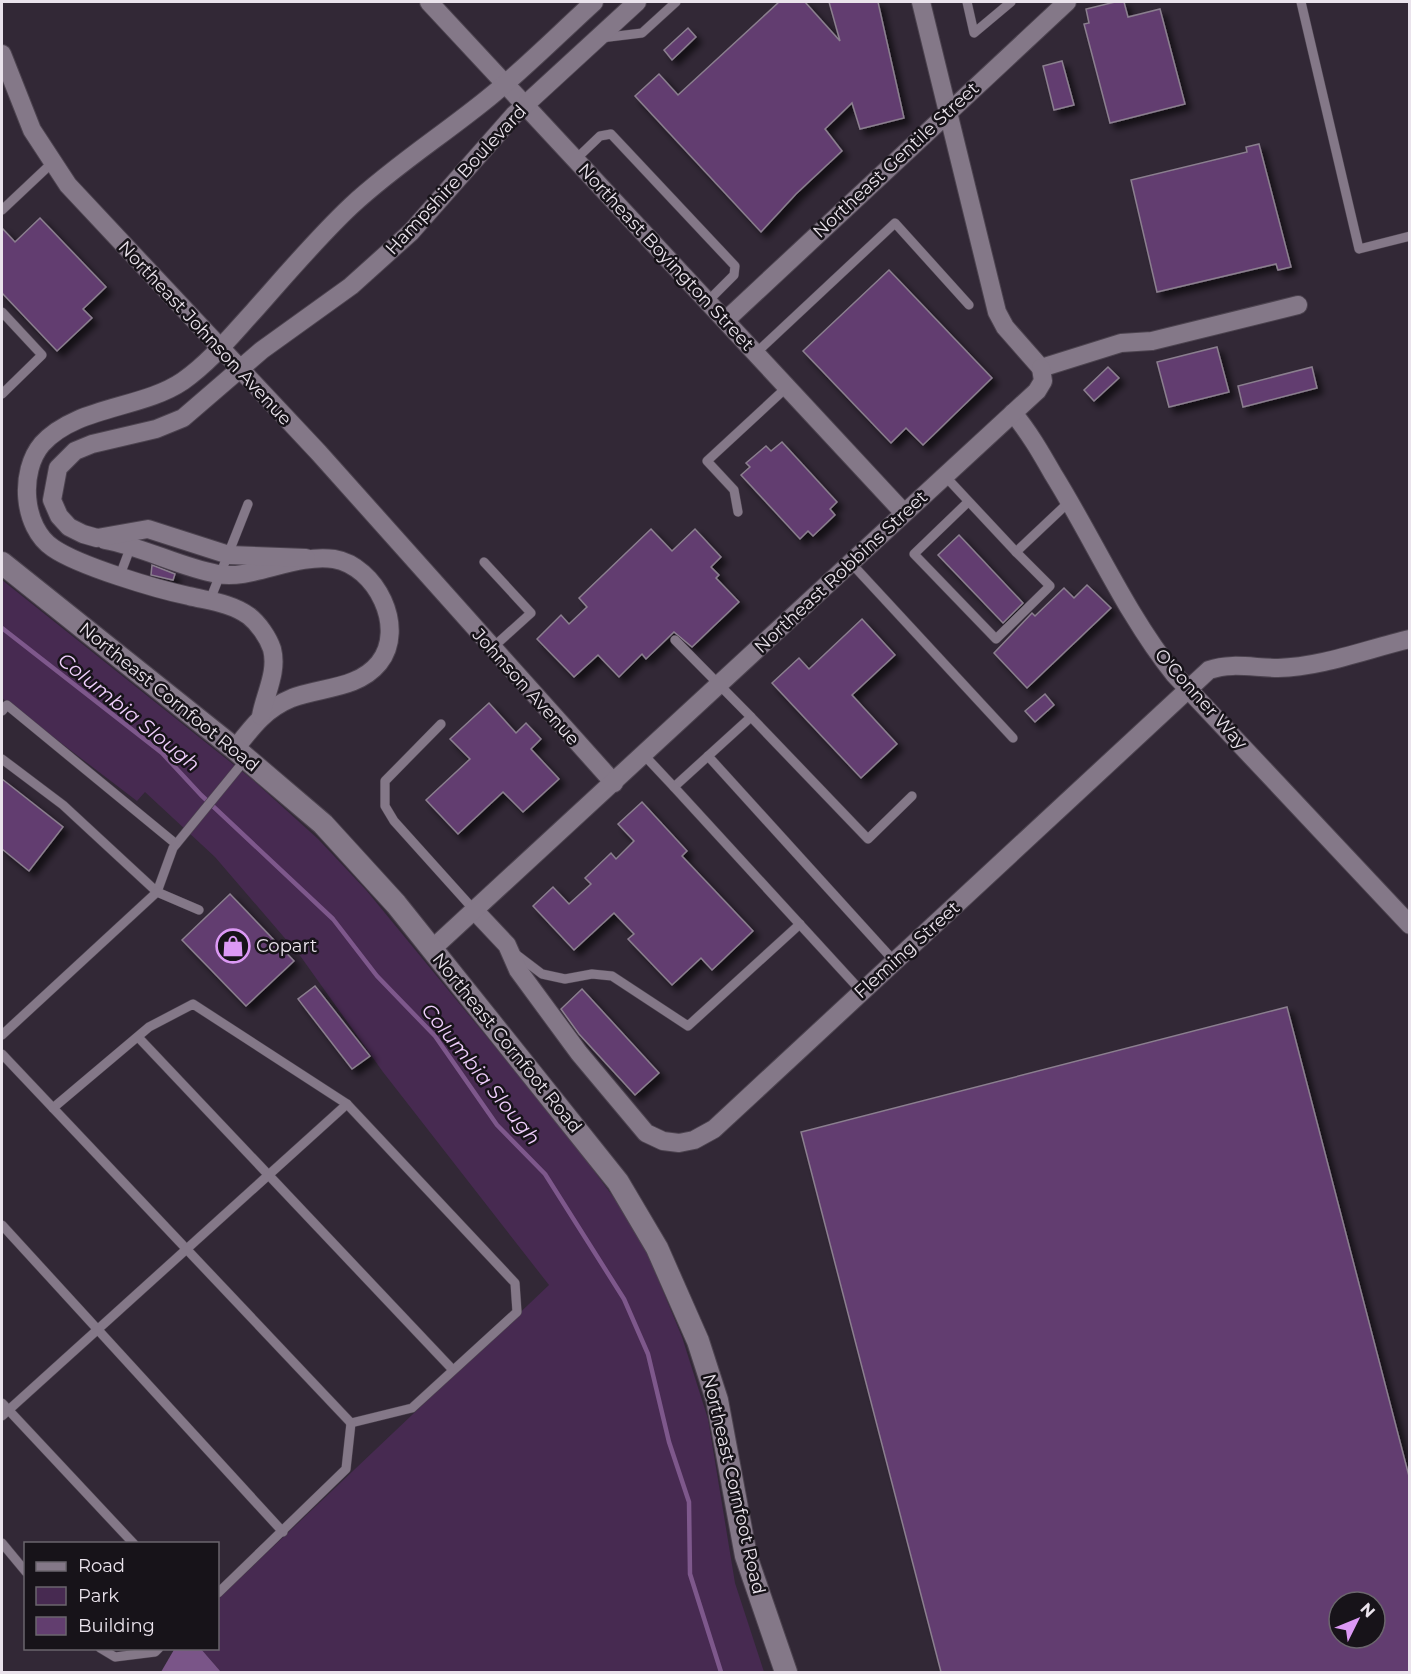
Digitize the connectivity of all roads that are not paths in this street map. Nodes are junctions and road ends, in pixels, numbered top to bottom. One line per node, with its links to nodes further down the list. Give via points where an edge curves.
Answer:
1 (429, 2): 12 (street, Northeast Boyington Street)
2 (594, 2): 12 (street, Hampshire Boulevard)
3 (637, 2): 10 (street, Hampshire Boulevard)
4 (676, 2): 10 (lane, via 642,33)
5 (921, 2): 14 (street)
6 (967, 2): 7 (lane, via 974,33)
7 (1011, 2)
8 (1067, 2): 14 (street, Northeast Gentile Street)
9 (1300, 2): 18 (lane, via 1359,249)
10 (597, 38): 13 (street, Hampshire Boulevard)
11 (2, 54): 16 (street, Northeast Johnson Avenue, via 32,130)
12 (505, 84): 13 (street, Northeast Boyington Street); 24 (street, Hampshire Boulevard, via 351,206)
13 (524, 106): 15 (street, Northeast Boyington Street); 27 (street, Hampshire Boulevard, via 392,250 351,286)
14 (949, 110): 23 (street, Northeast Gentile Street); 26 (street, via 997,312)
15 (575, 160): 19 (street, Northeast Boyington Street); 19 (lane, via 606,133 619,142 735,266 734,275)
16 (53, 162): 17 (lane); 24 (street, Northeast Johnson Avenue, via 77,196)
17 (3, 206)
18 (1410, 237)
19 (708, 301): 23 (street, Northeast Boyington Street)
20 (969, 305): 25 (lane, via 895,223)
21 (1298, 305): 26 (street, via 1152,341 1120,343)
22 (2, 312): 29 (lane, via 42,355)
23 (726, 320): 25 (street, Northeast Boyington Street)
24 (219, 350): 27 (street, Northeast Johnson Avenue); 44 (street, Hampshire Boulevard, via 183,380 157,395 58,429 41,445 31,462 26,483 29,504 36,528 46,541 75,559)
25 (756, 353): 28 (street, Northeast Boyington Street)
26 (1041, 368): 30 (street, Northeast Robbins Street, via 1040,386)
27 (239, 370): 37 (street, Hampshire Boulevard, via 183,418 156,429 92,444 75,451 58,468 52,500 69,527 97,538); 46 (street, Northeast Johnson Avenue, via 319,453)
28 (787, 387): 35 (lane, via 707,461 734,490); 36 (street, Northeast Boyington Street)
29 (2, 394)
30 (1013, 413): 31 (street, Northeast Robbins Street); 33 (street, O'Conner Way)
31 (945, 476): 32 (lane); 36 (street, Northeast Robbins Street)
32 (968, 501): 38 (lane); 38 (lane, via 914,554 996,639 1050,586)
33 (1070, 501): 38 (lane); 52 (street, O'Conner Way, via 1156,651)
34 (248, 504): 39 (lane)
35 (738, 512)
36 (904, 513): 42 (street, Northeast Robbins Street)
37 (134, 537): 39 (street, via 161,531); 44 (lane); 45 (street)
38 (1016, 552)
39 (229, 555): 40 (street); 45 (lane)
40 (306, 558): 45 (street); 54 (street, via 336,559 360,571 384,604 391,631 387,648 379,663 363,677 292,698)
41 (484, 562): 50 (lane, via 531,613)
42 (851, 562): 51 (street, Northeast Robbins Street); 57 (lane)
43 (2, 563): 58 (street, Northeast Cornfoot Road)
44 (120, 575): 47 (street, Hampshire Boulevard)
45 (219, 575): 47 (lane)
46 (440, 591): 50 (street, Johnson Avenue)
47 (210, 600): 54 (street, Hampshire Boulevard, via 248,615 263,631 272,649 274,671)
48 (1410, 639): 52 (street, Fleming Street, via 1308,664 1277,668 1220,666)
49 (675, 640): 51 (lane)
50 (491, 649): 62 (street, Johnson Avenue)
51 (720, 684): 55 (lane); 59 (street, Northeast Robbins Street)
52 (1187, 688): 70 (street, O'Conner Way); 73 (street, Fleming Street)
53 (2, 711): 65 (lane, via 7,705)
54 (261, 716): 58 (street)
55 (751, 717): 60 (lane); 64 (lane, via 868,839)
56 (441, 724): 68 (lane, via 385,781 385,806)
57 (1013, 738)
58 (241, 754): 65 (lane, via 230,777); 72 (street, Northeast Cornfoot Road, via 348,849)
59 (644, 755): 62 (street, Northeast Robbins Street); 63 (lane)
60 (708, 756): 63 (lane); 73 (lane)
61 (2, 759): 66 (lane, via 63,805)
62 (614, 783): 68 (street, Northeast Robbins Street)
63 (674, 787): 69 (lane)
64 (912, 796)
65 (176, 844): 66 (lane)
66 (157, 892): 67 (lane); 75 (lane)
67 (199, 910)
68 (475, 911): 71 (street, Fleming Street); 72 (street, Northeast Robbins Street)
69 (800, 924): 71 (lane, via 688,1026 612,976 592,974 565,980 542,974); 74 (lane)
70 (1410, 925)
71 (507, 945): 74 (street, Fleming Street, via 518,970 579,1053 631,1118 646,1133 663,1141 694,1140 714,1129)
72 (432, 949): 94 (street, Northeast Cornfoot Road, via 608,1168 657,1248 689,1315 708,1370 746,1556)
73 (895, 962): 74 (street, Fleming Street)
74 (861, 991)
75 (2, 1035)
76 (138, 1037): 78 (lane, via 193,1004); 79 (lane); 80 (lane)
77 (2, 1054): 79 (lane)
78 (347, 1104): 80 (lane); 84 (lane, via 515,1283 517,1312)
79 (53, 1108): 82 (lane)
80 (268, 1175): 82 (lane); 84 (lane)
81 (2, 1224): 83 (lane)
82 (187, 1249): 83 (lane); 86 (lane)
83 (98, 1329): 85 (lane); 87 (lane)
84 (453, 1370): 86 (lane, via 412,1408)
85 (4, 1410): 88 (lane)
86 (351, 1423): 87 (lane, via 346,1469)
87 (283, 1532): 91 (lane)
88 (132, 1542)
89 (2, 1543): 90 (lane)
90 (24, 1570)
91 (219, 1592)
92 (103, 1650): 93 (lane, via 115,1657)
93 (157, 1650)
94 (786, 1672)

